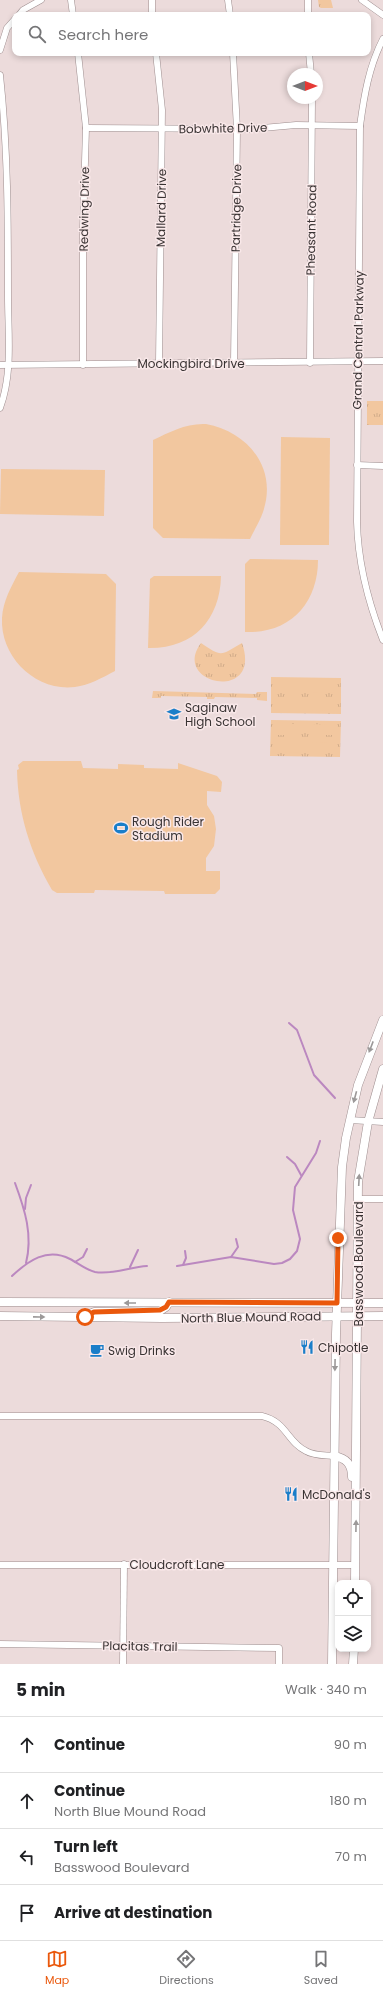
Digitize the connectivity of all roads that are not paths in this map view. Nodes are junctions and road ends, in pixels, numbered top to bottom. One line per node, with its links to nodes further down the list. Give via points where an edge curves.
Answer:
1 (41, 0): 7 (street)
2 (71, 0): 8 (street)
3 (152, 0): 9 (street)
4 (228, 0): 10 (street)
5 (308, 0): 11 (street)
6 (362, 0): 12 (street)
7 (21, 12)
8 (73, 12)
9 (152, 12)
10 (230, 12)
11 (308, 12)
12 (383, 15)
13 (12, 22): 15 (street, via 7,28)
14 (383, 39): 24 (street, Grand Central Parkway, via 363,98)
15 (0, 50)
16 (78, 56): 25 (street, Redwing Drive)
17 (156, 56): 26 (street, Mallard Drive)
18 (233, 56): 27 (street, Partridge Drive)
19 (309, 56): 20 (street)
20 (310, 68)
21 (0, 75): 34 (street, via 5,124)
22 (312, 104): 23 (street, Pheasant Road)
23 (313, 125): 24 (street, Bobwhite Drive); 27 (street, Bobwhite Drive); 32 (street, Pheasant Road)
24 (360, 126): 29 (street, Grand Central Parkway)
25 (86, 128): 26 (street, Bobwhite Drive); 35 (street, Redwing Drive, via 83,229)
26 (162, 128): 27 (street, Bobwhite Drive); 30 (street, Mallard Drive)
27 (237, 129): 31 (street, Partridge Drive)
28 (383, 361): 29 (street, Mockingbird Drive)
29 (357, 362): 32 (street, Mockingbird Drive); 37 (street, Grand Central Parkway)
30 (159, 363): 31 (street, Mockingbird Drive); 35 (street, Mockingbird Drive)
31 (234, 363): 32 (street, Mockingbird Drive)
32 (310, 363)
33 (0, 365): 34 (street, Mockingbird Drive)
34 (8, 365): 35 (street, Mockingbird Drive); 36 (street)
35 (84, 365)
36 (0, 408)
37 (357, 466): 38 (street); 39 (street, Grand Central Parkway, via 359,557 368,597)
38 (383, 466)
39 (383, 640)
40 (383, 1020): 42 (main road, Basswood Boulevard, one-way to 42, via 366,1062)
41 (383, 1068): 43 (main road, Basswood Boulevard)
42 (350, 1120): 43 (street); 49 (main road, Basswood Boulevard, via 343,1157 339,1202)
43 (368, 1122): 44 (street); 45 (main road, Basswood Boulevard, one-way to 43, via 360,1167)
44 (383, 1122)
45 (358, 1200): 46 (street); 50 (main road, Basswood Boulevard)
46 (383, 1200)
47 (0, 1302): 48 (main road, North Blue Mound Road, one-way to 47)
48 (169, 1302): 49 (main road, North Blue Mound Road); 56 (main road, via 160,1310 94,1312)
49 (337, 1303): 50 (main road, North Blue Mound Road); 53 (main road, Basswood Boulevard)
50 (358, 1303): 51 (main road, North Blue Mound Road); 54 (main road, Basswood Boulevard)
51 (383, 1303)
52 (0, 1316): 56 (main road, North Blue Mound Road, one-way to 56)
53 (337, 1316): 54 (main road, North Blue Mound Road); 56 (main road, North Blue Mound Road); 58 (main road, Basswood Boulevard, one-way to 58)
54 (358, 1316): 55 (main road, North Blue Mound Road); 59 (main road, Basswood Boulevard)
55 (383, 1316)
56 (85, 1317)
57 (0, 1416): 58 (street, via 262,1416 278,1423 306,1452)
58 (334, 1456): 59 (main road, via 344,1458 349,1463); 62 (main road, Basswood Boulevard)
59 (356, 1489): 63 (main road, Basswood Boulevard, one-way to 59)
60 (124, 1564): 61 (street, Cloudcroft Lane); 62 (street, Cloudcroft Lane); 66 (street)
61 (0, 1565)
62 (333, 1565): 63 (street, Cloudcroft Lane); 70 (main road, Basswood Boulevard)
63 (355, 1565): 64 (main road, Basswood Boulevard)
64 (354, 1580)
65 (0, 1644): 66 (street, Placitas Trail)
66 (124, 1646): 68 (street); 69 (street, Placitas Trail, via 279,1648)
67 (354, 1652): 71 (main road)
68 (123, 1664)
69 (279, 1664)
70 (332, 1664)
71 (353, 1664)

